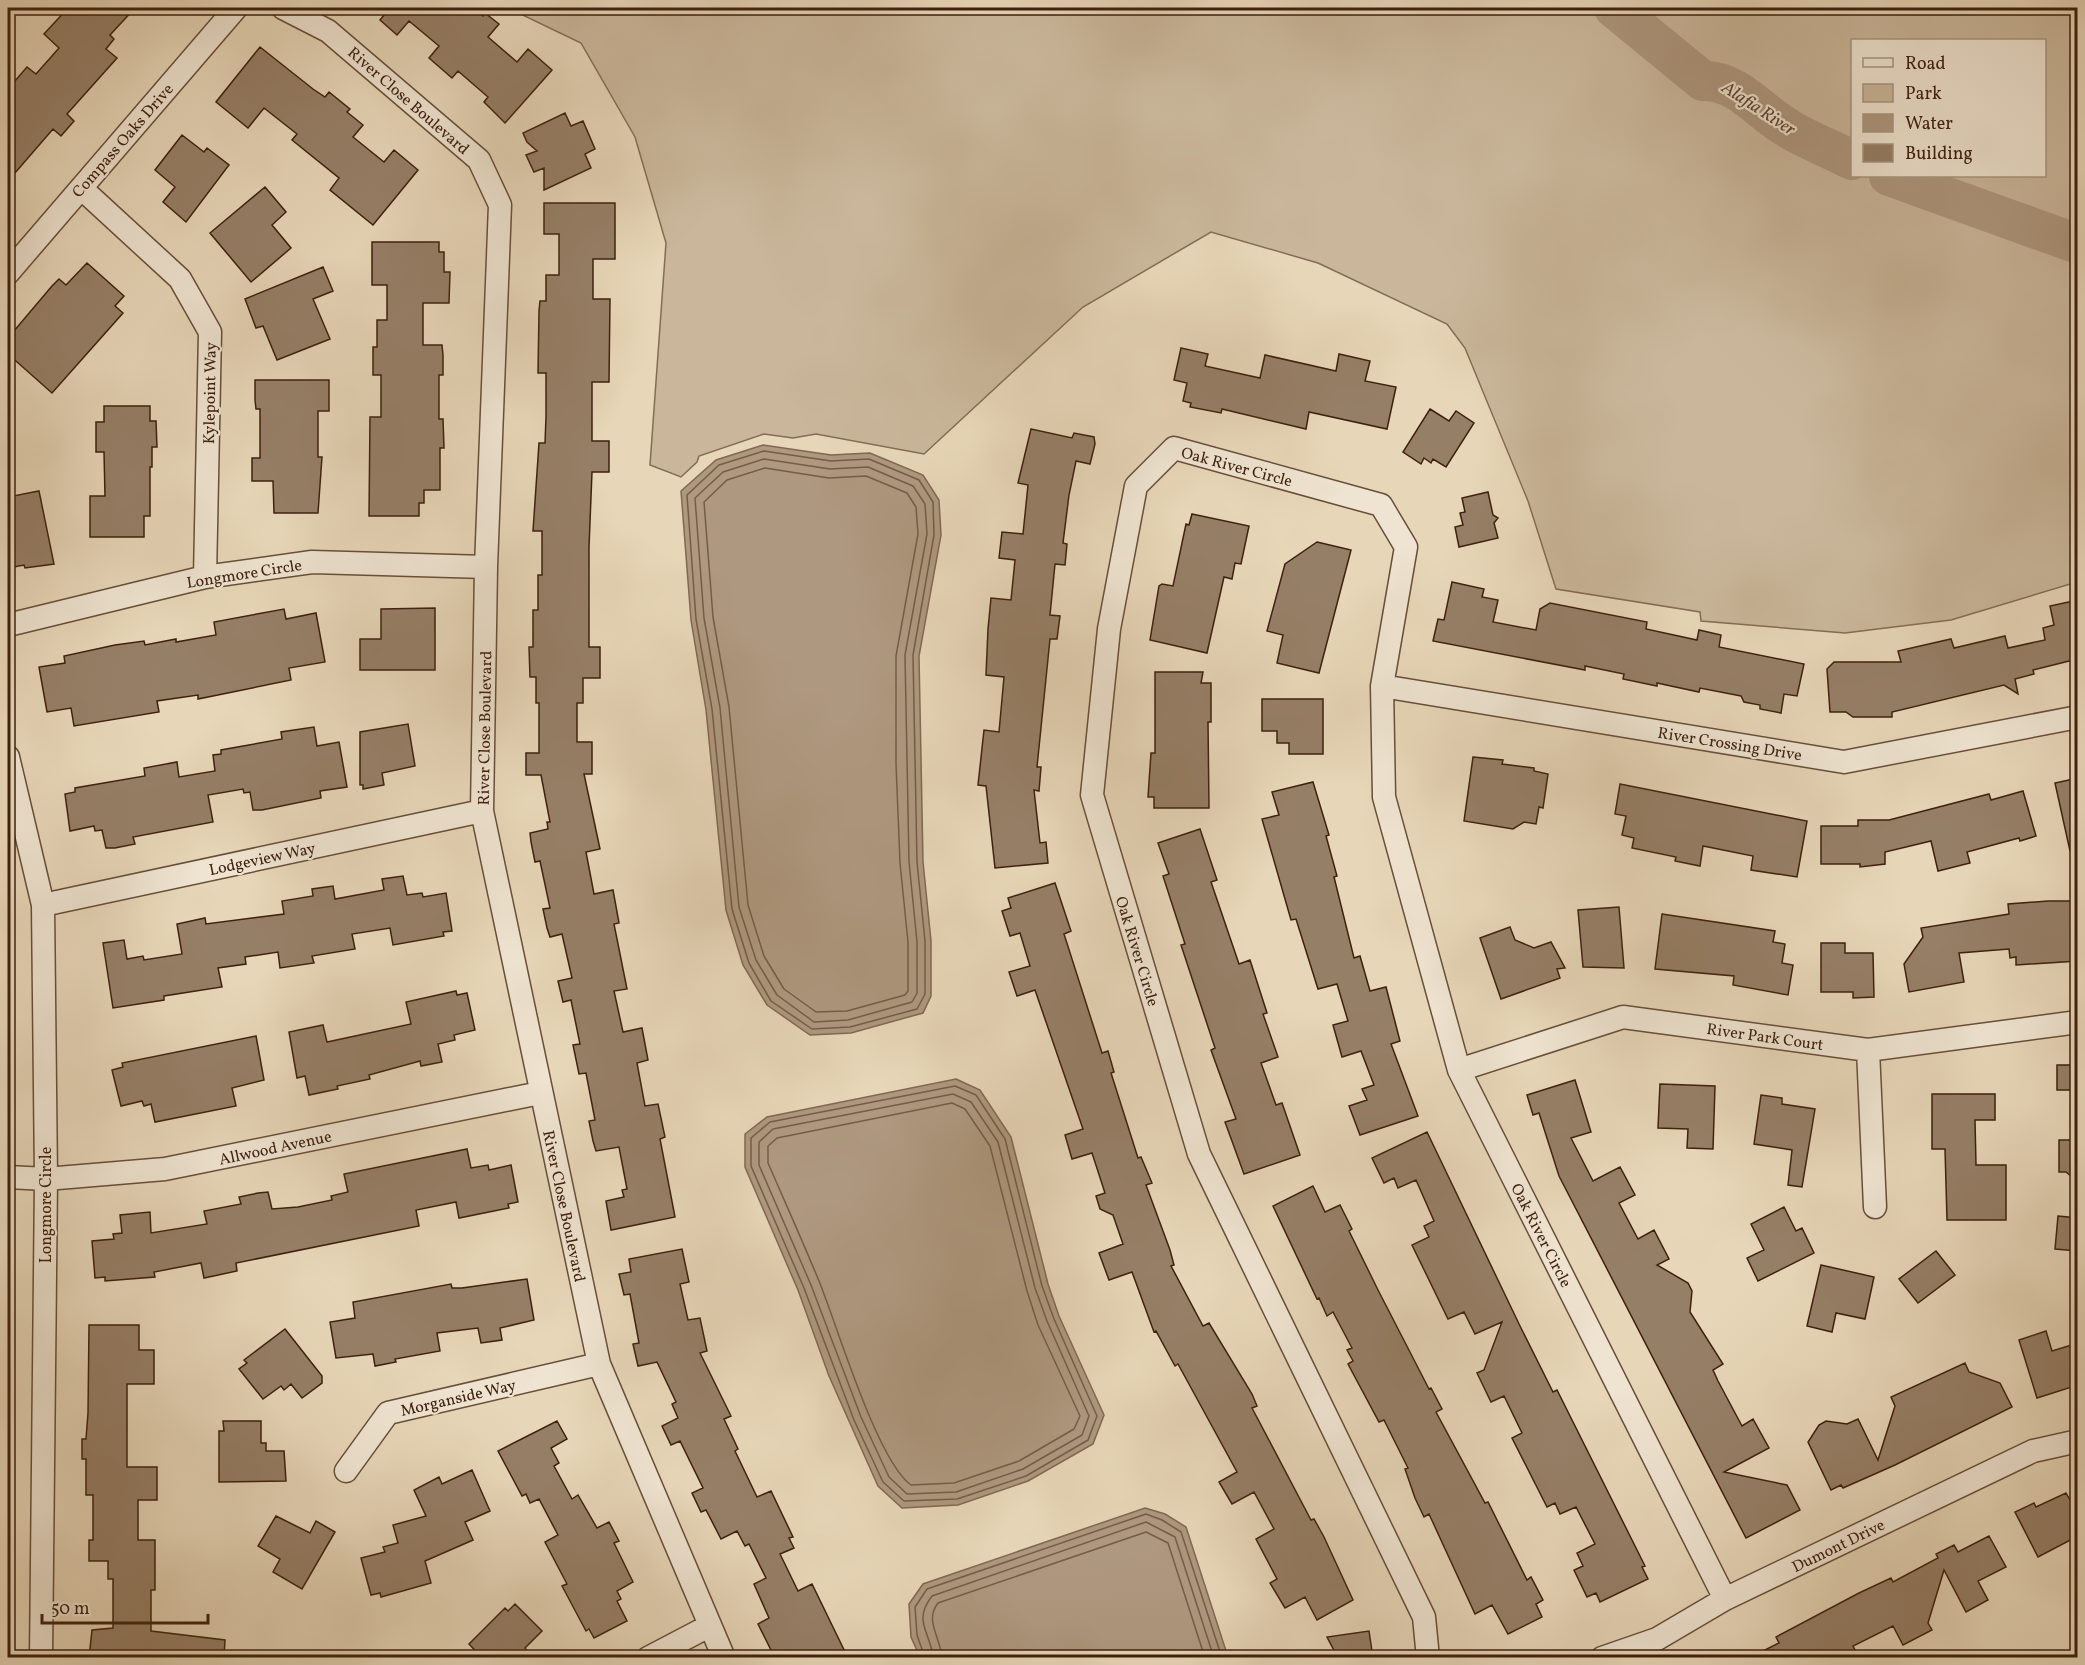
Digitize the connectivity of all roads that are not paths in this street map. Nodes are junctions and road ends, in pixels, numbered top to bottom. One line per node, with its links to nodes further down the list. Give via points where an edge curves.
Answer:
1 (236, 8): 3 (street, Compass Oaks Drive)
2 (283, 8): 5 (street, River Close Boulevard, via 328,31 479,160 500,205)
3 (81, 188): 4 (street, Compass Oaks Drive); 6 (street, Kylepoint Way, via 180,279 210,332)
4 (8, 273)
5 (486, 567): 6 (street, Longmore Circle, via 312,562); 11 (street, River Close Boulevard)
6 (205, 577): 7 (street, Longmore Circle)
7 (8, 625)
8 (1382, 686): 9 (street, River Crossing Drive, via 1844,762); 15 (street, Oak River Circle, via 1384,797); 28 (street, Oak River Circle, via 1406,547 1381,505 1174,448 1136,486 1108,628 1092,795 1199,1154 1424,1617)
9 (2078, 717)
10 (8, 757): 12 (street, Longmore Circle)
11 (482, 811): 12 (street, Lodgeview Way); 16 (street, River Close Boulevard)
12 (43, 905): 18 (street, Longmore Circle)
13 (2078, 1022): 14 (street, River Park Court)
14 (1868, 1050): 15 (street, River Park Court, via 1623,1017); 19 (street)
15 (1459, 1070): 23 (street, Oak River Circle)
16 (540, 1093): 18 (street, Allwood Avenue, via 165,1169); 20 (street, River Close Boulevard)
17 (8, 1177): 18 (street, Allwood Avenue)
18 (46, 1179): 25 (street, Longmore Circle)
19 (1875, 1207)
20 (599, 1364): 22 (street, Morganside Way, via 388,1413); 24 (street, River Close Boulevard)
21 (2078, 1441): 23 (street, Dumont Drive, via 2032,1451)
22 (346, 1471)
23 (1725, 1599): 29 (street, Dumont Drive, via 1658,1639)
24 (709, 1626): 26 (street); 27 (street, River Close Boulevard)
25 (42, 1658)
26 (648, 1658)
27 (724, 1658)
28 (1428, 1658)
29 (1602, 1658)

